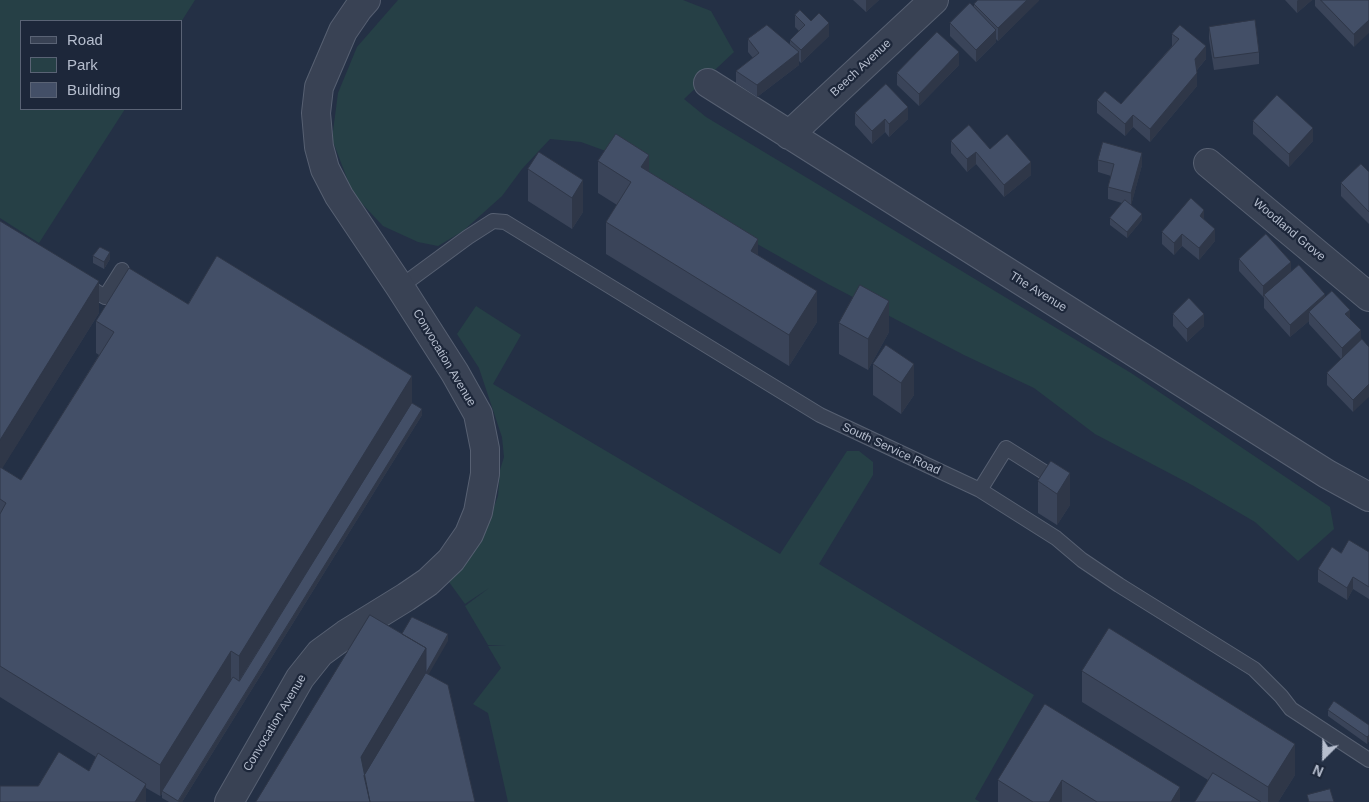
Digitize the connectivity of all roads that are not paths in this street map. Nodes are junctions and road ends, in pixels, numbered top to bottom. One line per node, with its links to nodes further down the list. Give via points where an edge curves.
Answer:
1 (366, 0): 8 (street, Convocation Avenue, via 343,31 319,87 316,112 319,147 325,169 339,196)
2 (934, 0): 4 (street, Beech Avenue)
3 (708, 84): 4 (street, The Avenue)
4 (789, 135): 12 (street, The Avenue, via 1311,464)
5 (1208, 163): 9 (street, Woodland Grove)
6 (122, 270): 7 (lane, via 105,297)
7 (73, 277)
8 (400, 287): 11 (lane, South Service Road, via 493,221 505,222 820,415); 14 (street, Convocation Avenue, via 478,414 485,449 478,512 456,553 428,582 320,654 300,678)
9 (1369, 297)
10 (1052, 477): 11 (lane, via 1006,448)
11 (980, 490): 13 (lane, South Service Road, via 1056,538 1119,585 1254,669 1291,708)
12 (1369, 496)
13 (1369, 760)
14 (229, 802)

